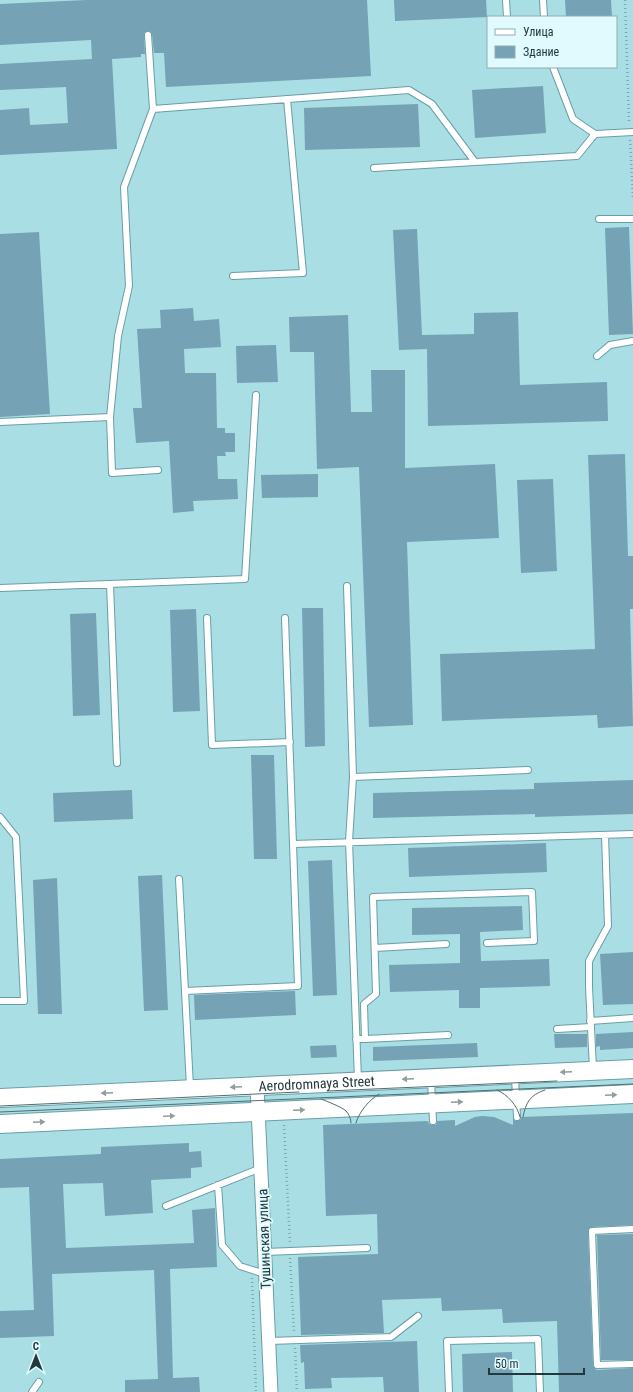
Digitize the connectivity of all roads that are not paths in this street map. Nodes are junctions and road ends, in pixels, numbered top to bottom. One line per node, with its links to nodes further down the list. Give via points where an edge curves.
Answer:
1 (506, 0): 3 (lane)
2 (544, 0): 4 (lane)
3 (507, 16)
4 (544, 16)
5 (148, 35): 8 (lane)
6 (553, 68): 10 (lane, via 573,119)
7 (287, 99): 8 (lane); 11 (lane, via 409,90 432,104); 15 (lane, via 303,273)
8 (153, 109): 19 (lane, via 124,187 129,286 118,336)
9 (631, 132): 10 (lane)
10 (595, 134): 11 (lane, via 577,156)
11 (475, 162): 12 (lane)
12 (374, 168)
13 (599, 218): 14 (lane)
14 (633, 219)
15 (234, 276)
16 (633, 341): 17 (lane, via 610,345)
17 (597, 356)
18 (256, 395): 22 (lane, via 245,579)
19 (110, 417): 20 (lane); 21 (lane, via 112,472)
20 (0, 422)
21 (158, 470)
22 (110, 584): 24 (lane); 28 (lane)
23 (347, 586): 30 (lane)
24 (0, 588)
25 (207, 618): 27 (lane, via 212,745)
26 (285, 618): 27 (lane)
27 (290, 742): 35 (lane)
28 (117, 763)
29 (528, 770): 30 (lane)
30 (353, 777): 34 (lane)
31 (0, 817): 41 (lane, via 16,838 24,1001)
32 (633, 834): 33 (lane)
33 (605, 835): 34 (lane); 43 (lane, via 608,926 589,961)
34 (349, 841): 35 (lane); 47 (lane)
35 (293, 844): 40 (lane, via 298,986)
36 (179, 879): 40 (lane)
37 (487, 943): 39 (lane, via 534,941 532,892 373,897)
38 (446, 944): 39 (lane)
39 (374, 948): 48 (lane, via 376,994 364,1004)
40 (185, 991): 55 (lane)
41 (0, 1001)
42 (633, 1018): 43 (lane)
43 (590, 1021): 44 (lane)
44 (591, 1028): 45 (lane); 50 (lane)
45 (556, 1029)
46 (448, 1035): 48 (lane)
47 (356, 1039): 48 (lane); 53 (lane)
48 (365, 1039)
49 (633, 1069): 50 (main road, Aerodromnaya Street)
50 (593, 1070): 51 (main road, Aerodromnaya Street, one-way to 51)
51 (515, 1074): 52 (main road, Aerodromnaya Street); 58 (lane)
52 (431, 1078): 53 (main road, Aerodromnaya Street, one-way to 53); 60 (lane)
53 (358, 1081): 54 (main road, Aerodromnaya Street)
54 (257, 1086): 55 (main road, Aerodromnaya Street, one-way to 55); 59 (street, Тушинская улица)
55 (190, 1089): 57 (main road, Aerodromnaya Street, one-way to 57)
56 (633, 1094): 58 (main road, Aerodromnaya Street, one-way to 56)
57 (0, 1098)
58 (516, 1108): 60 (main road, Aerodromnaya Street, one-way to 58)
59 (258, 1112): 60 (main road, Aerodromnaya Street, one-way to 60); 61 (main road, Aerodromnaya Street, one-way to 59); 62 (street, Тушинская улица)
60 (432, 1112)
61 (0, 1124)
62 (261, 1168): 63 (lane); 67 (street, Тушинская улица)
63 (218, 1185): 64 (lane); 68 (lane, via 222,1245 240,1266)
64 (166, 1206)
65 (633, 1229): 71 (lane, via 592,1231 597,1366)
66 (367, 1248): 67 (lane)
67 (265, 1252): 68 (street, Тушинская улица)
68 (266, 1274): 70 (street, Тушинская улица)
69 (418, 1316): 70 (lane, via 391,1337)
70 (269, 1341): 74 (street, Тушинская улица)
71 (633, 1364)
72 (39, 1382): 73 (lane)
73 (32, 1392)
74 (271, 1392)
75 (449, 1392): 76 (lane, via 447,1341 538,1339)
76 (540, 1392)

